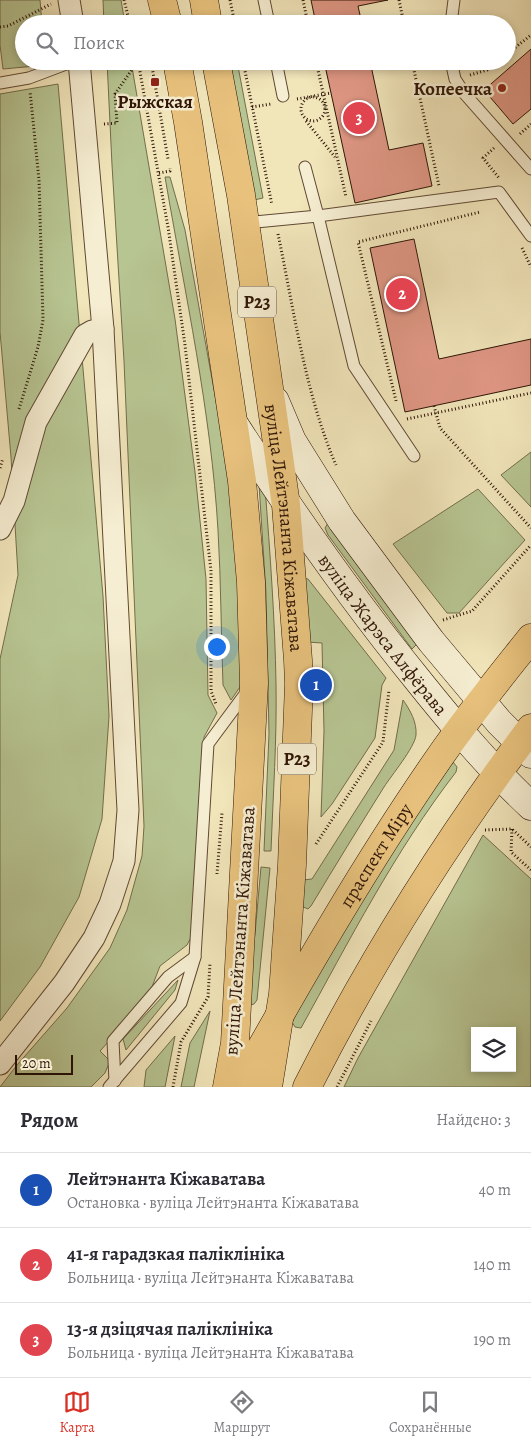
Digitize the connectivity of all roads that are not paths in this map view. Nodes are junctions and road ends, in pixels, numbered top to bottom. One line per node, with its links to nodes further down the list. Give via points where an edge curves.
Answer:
1 (69, 0): 6 (street)
2 (162, 0): 7 (main road)
3 (204, 0): 8 (main road)
4 (264, 0): 9 (lane)
5 (454, 0): 10 (lane)
6 (72, 15)
7 (166, 15)
8 (206, 15)
9 (266, 15)
10 (452, 15)
11 (50, 70): 17 (lane)
12 (80, 70): 24 (street)
13 (178, 70): 26 (main road, вуліца Лейтэнанта Кіжаватава / Р23)
14 (218, 70): 22 (main road, вуліца Лейтэнанта Кіжаватава / Р23)
15 (278, 70): 18 (lane)
16 (453, 70): 20 (lane, via 464,93)
17 (0, 83)
18 (283, 96)
19 (305, 167): 21 (lane)
20 (531, 169)
21 (318, 216): 22 (lane); 23 (lane, via 499,192); 29 (lane, via 354,366)
22 (246, 223): 25 (main road, вуліца Лейтэнанта Кіжаватава / Р23)
23 (531, 236)
24 (103, 329): 30 (street, via 85,335 36,422); 42 (street, via 128,810 124,861 110,904 94,938 64,983)
25 (263, 338): 26 (main road, via 247,358 240,361 232,360); 27 (main road, вуліца Лейтэнанта Кіжаватава / Р23)
26 (224, 352): 28 (main road, вуліца Лейтэнанта Кіжаватава / Р23)
27 (270, 390): 31 (main road, вуліца Лейтэнанта Кіжаватава / Р23); 35 (main road, вуліца Жарэса Алфёрава, via 292,441 342,521 431,641)
28 (234, 424): 31 (main road, вуліца Жарэса Алфёрава); 34 (main road, вуліца Лейтэнанта Кіжаватава / Р23, via 251,582)
29 (414, 456)
30 (7, 499): 32 (street)
31 (286, 505): 36 (main road, вуліца Жарэса Алфёрава, via 370,619); 41 (main road, вуліца Лейтэнанта Кіжаватава / Р23, via 299,684 292,865)
32 (0, 528)
33 (531, 638): 35 (main road, праспект Міру)
34 (254, 683): 40 (lane, via 208,744); 44 (main road, вуліца Лейтэнанта Кіжаватава / Р23, via 235,1043)
35 (482, 701): 36 (main road, праспект Міру); 37 (main road, вуліца Жарэса Алфёрава)
36 (459, 731): 38 (main road, вуліца Жарэса Алфёрава); 41 (main road, праспект Міру, via 389,832)
37 (527, 742): 38 (main road)
38 (497, 774): 39 (main road, вуліца Жарэса Алфёрава); 47 (main road, via 406,910)
39 (531, 806)
40 (195, 957): 43 (lane, via 181,1003); 43 (lane, via 168,977 113,1042)
41 (280, 1014): 45 (main road, праспект Міру); 46 (main road, вуліца Лейтэнанта Кіжаватава / Р23)
42 (0, 1064)
43 (112, 1084)
44 (227, 1087)
45 (239, 1087)
46 (268, 1087)
47 (308, 1087)

